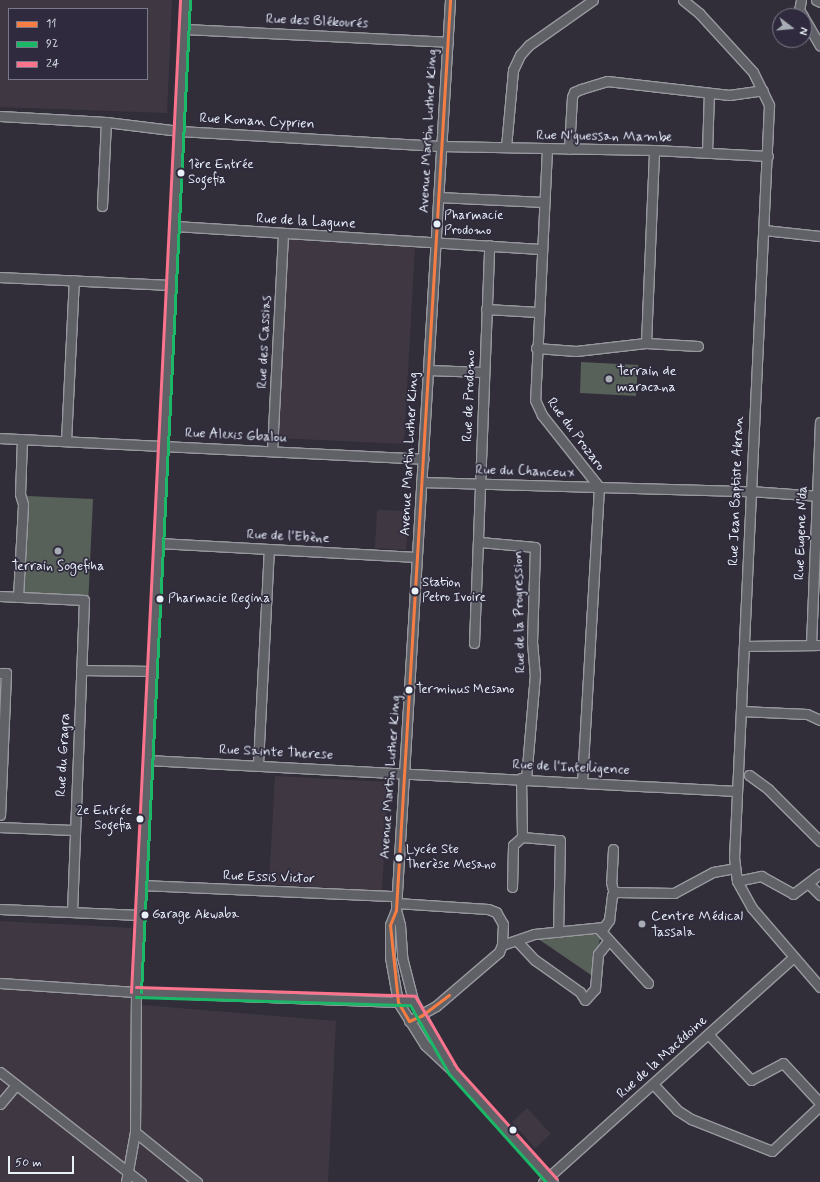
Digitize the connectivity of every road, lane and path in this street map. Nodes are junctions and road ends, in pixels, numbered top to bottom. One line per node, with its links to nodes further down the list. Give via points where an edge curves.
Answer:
1 (185, 0): 7 (street)
2 (450, 0): 9 (street, Avenue Martin Luther King)
3 (593, 0): 17 (street, via 529,45 520,55 512,70)
4 (684, 0): 11 (street, Rue Jean Baptiste Akran, via 753,72)
5 (816, 0): 6 (street)
6 (820, 2)
7 (184, 29): 9 (street, Rue des Blékourés); 15 (street)
8 (812, 32): 10 (street)
9 (448, 42): 16 (street, Avenue Martin Luther King)
10 (820, 46)
11 (763, 90): 12 (street, via 729,95); 22 (street, Rue Jean Baptiste Akran, via 769,104)
12 (709, 93): 18 (street, via 607,81 581,89 574,92 572,97); 21 (street)
13 (0, 116): 14 (street, Rue Konan Cyprien)
14 (106, 122): 15 (street, Rue Konan Cyprien); 25 (street)
15 (179, 131): 16 (street, Rue Konan Cyprien); 26 (street)
16 (440, 146): 17 (street, Rue N'guessan Mambe); 23 (street, Avenue Martin Luther King)
17 (506, 147): 19 (street, Rue N'guessan Mambe)
18 (569, 148): 19 (street, Rue N'guessan Mambe); 20 (street, Rue N'guessan Mambe)
19 (547, 149): 24 (street, Rue du Prozaro)
20 (654, 150): 21 (street, Rue N'guessan Mambe); 38 (street)
21 (707, 152): 22 (street, Rue N'guessan Mambe)
22 (768, 156): 27 (street, Rue Jean Baptiste Akran)
23 (438, 197): 24 (street); 30 (street, Avenue Martin Luther King)
24 (544, 202): 32 (street, Rue du Prozaro)
25 (102, 206)
26 (175, 226): 28 (street, Rue de la Lagune); 35 (street)
27 (764, 230): 29 (street); 53 (street, Rue Jean Baptiste Akran)
28 (283, 235): 30 (street, Rue de la Lagune); 48 (street, Rue des Cassias)
29 (820, 236)
30 (436, 243): 31 (street, Rue de la Lagune); 41 (street, Avenue Martin Luther King)
31 (489, 245): 32 (street, Rue de la Lagune); 36 (street, Rue de Prodomo)
32 (540, 249): 37 (street, Rue du Prozaro)
33 (0, 277): 34 (street)
34 (74, 280): 35 (street); 46 (street)
35 (172, 285): 47 (street)
36 (486, 309): 37 (street); 42 (street, Rue de Prodomo)
37 (538, 312): 40 (street, Rue du Prozaro)
38 (646, 343): 39 (street); 40 (street, via 576,351)
39 (698, 346)
40 (536, 348): 52 (street, Rue du Prozaro, via 537,409)
41 (428, 370): 42 (street); 49 (street, Avenue Martin Luther King)
42 (483, 372): 51 (street, Rue de Prodomo)
43 (820, 422): 54 (street, Rue Eugene N'da)
44 (0, 438): 45 (street, Rue Alexis Gbalou)
45 (22, 439): 46 (street, Rue Alexis Gbalou); 60 (street, via 20,494 23,504)
46 (66, 441): 47 (street, Rue Alexis Gbalou)
47 (163, 446): 48 (street, Rue Alexis Gbalou); 56 (street)
48 (272, 451): 49 (street, Rue Alexis Gbalou)
49 (423, 459): 50 (street, Avenue Martin Luther King)
50 (421, 482): 51 (street, Rue du Chanceux); 58 (street, Avenue Martin Luther King)
51 (480, 484): 52 (street, Rue du Chanceux); 55 (street, Rue de Prodomo)
52 (599, 487): 53 (street, Rue du Chanceux); 74 (street, Rue du Prozaro)
53 (750, 491): 54 (street, Rue du Chanceux); 63 (street, Rue Jean Baptiste Akran)
54 (818, 496): 62 (street, Rue Eugene N'da)
55 (480, 542): 61 (street, Rue de Prodomo); 73 (street, Rue de la Progression, via 535,547 532,642 535,674)
56 (158, 543): 57 (street, Rue de l'Ebène); 65 (street)
57 (269, 549): 58 (street, Rue de l'Ebène); 70 (street)
58 (417, 556): 71 (street, Avenue Martin Luther King)
59 (0, 596): 60 (street)
60 (18, 597): 64 (street, Rue du Gragra, via 84,600)
61 (474, 643)
62 (816, 645): 63 (street)
63 (744, 646): 67 (street, Rue Jean Baptiste Akran)
64 (81, 670): 65 (street); 78 (street, Rue du Gragra)
65 (153, 672): 69 (street)
66 (0, 673): 76 (street, via 6,673)
67 (741, 711): 68 (street, via 807,714); 75 (street, Rue Jean Baptiste Akran)
68 (820, 720)
69 (147, 760): 70 (street, Rue Sainte Therese); 86 (street)
70 (258, 764): 71 (street, Rue Sainte Therese)
71 (404, 774): 73 (street, Rue de l'Intelligence); 90 (street, Avenue Martin Luther King)
72 (749, 775): 80 (street, via 768,789)
73 (523, 778): 74 (street, Rue de l'Intelligence); 79 (street)
74 (582, 781): 75 (street, Rue de l'Intelligence)
75 (736, 791): 82 (street, Rue Jean Baptiste Akran)
76 (0, 814)
77 (0, 827): 78 (street)
78 (76, 830): 92 (street, Rue du Gragra)
79 (522, 836): 87 (street, via 513,845); 95 (street, via 560,840)
80 (820, 841)
81 (613, 849): 88 (street, via 611,882)
82 (735, 868): 84 (street, Rue Jean Baptiste Akran); 88 (street, via 713,872 674,894 621,891)
83 (820, 874): 85 (street)
84 (737, 881): 85 (street, via 761,876 793,894); 99 (street, Rue Jean Baptiste Akran, via 752,908)
85 (810, 884): 89 (street)
86 (141, 886): 90 (street, Rue Essis Victor); 93 (street)
87 (512, 887)
88 (614, 894): 94 (street, via 607,924)
89 (820, 895)
90 (396, 903): 98 (street, Rue Essis Victor, via 488,909 496,912 503,924); 104 (street, Avenue Martin Luther King, via 402,957); 105 (street, Avenue Martin Luther King, via 390,925 390,939)
91 (0, 910): 92 (street)
92 (72, 912): 93 (street)
93 (140, 916): 103 (street)
94 (598, 929): 95 (street); 97 (street)
95 (558, 932): 96 (street, via 534,934)
96 (516, 941): 97 (street, via 535,960 580,992 585,1000 595,989 598,954); 98 (street)
97 (608, 941): 101 (street)
98 (502, 945): 106 (street, via 494,956)
99 (794, 957): 102 (street, Rue Jean Baptiste Akran); 108 (street, Rue de la Macédoine)
100 (0, 983): 103 (street)
101 (648, 983)
102 (820, 987)
103 (136, 992): 105 (street); 116 (street)
104 (413, 1000): 105 (street); 106 (street, Avenue Martin Luther King)
105 (398, 1002): 107 (street, Avenue Martin Luther King)
106 (421, 1016): 107 (street); 109 (street, Avenue Martin Luther King)
107 (409, 1021): 109 (street, Avenue Martin Luther King, via 425,1045)
108 (708, 1034): 111 (street, Rue de la Macédoine); 113 (street, via 751,1080 783,1063)
109 (453, 1071): 118 (street, Avenue Martin Luther King)
110 (0, 1072): 112 (street)
111 (653, 1084): 115 (street, via 677,1110 692,1119 772,1151); 118 (street, Rue de la Macédoine)
112 (16, 1085): 114 (street); 117 (street)
113 (820, 1103)
114 (0, 1104)
115 (820, 1106)
116 (135, 1132): 117 (street); 121 (street)
117 (129, 1171): 119 (street); 120 (street)
118 (548, 1180)
119 (126, 1182)
120 (141, 1182)
121 (197, 1182)

